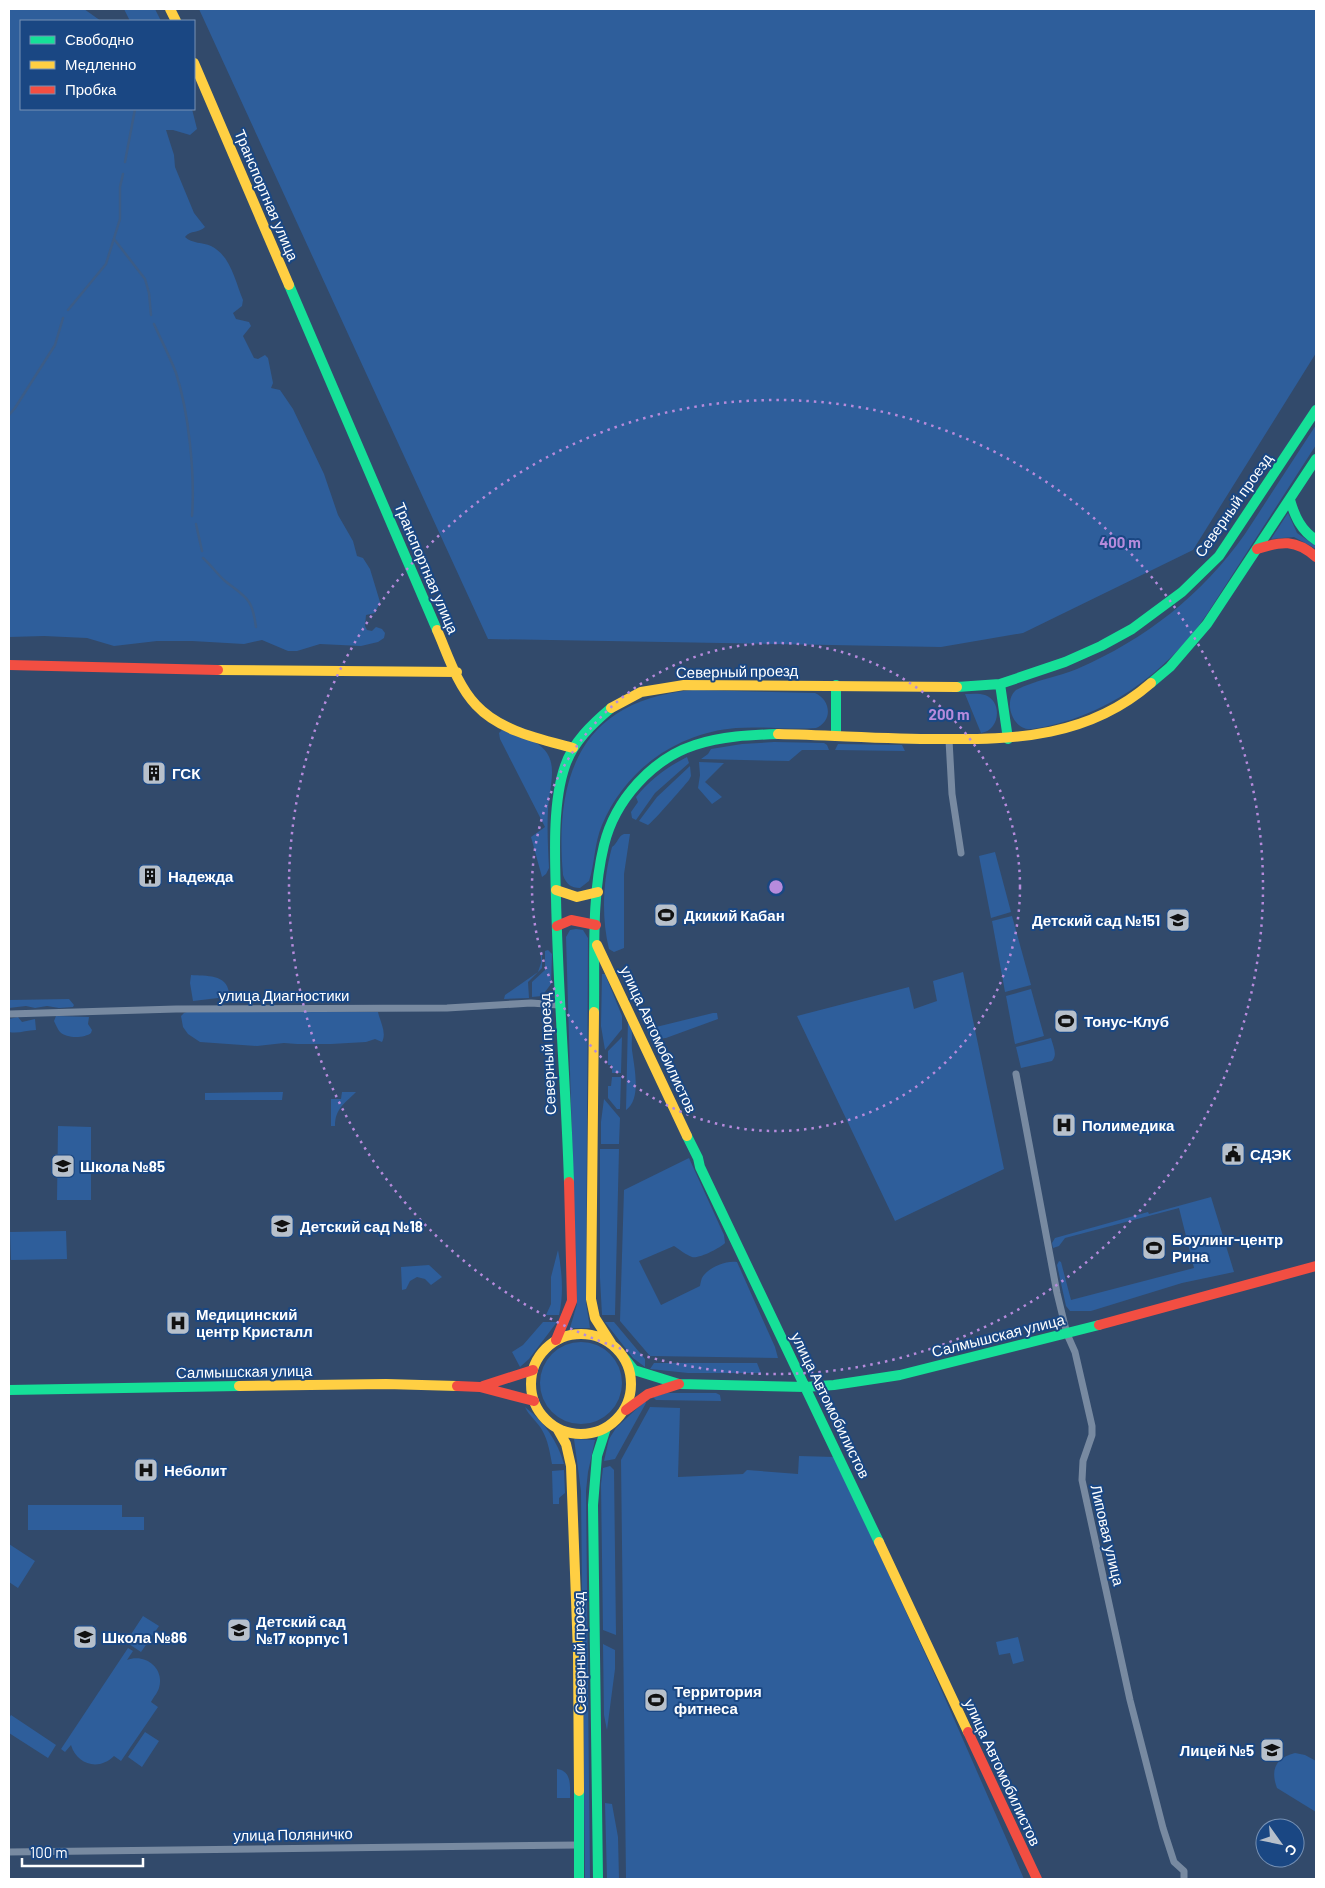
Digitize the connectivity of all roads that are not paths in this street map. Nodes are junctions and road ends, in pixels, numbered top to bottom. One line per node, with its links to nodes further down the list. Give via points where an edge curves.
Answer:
1 (195, 65): 9 (main road, Транспортная улица)
2 (1316, 410): 10 (main road, Северный проезд, via 1219,556 1182,592 1132,630 1101,646)
3 (1316, 459): 4 (main road)
4 (1290, 500): 5 (main road, via 1301,527); 6 (main road)
5 (1316, 540)
6 (1257, 549): 7 (main road, via 1271,544 1294,543 1306,547); 13 (main road, via 1184,654 1143,690 1093,720 1054,732)
7 (1316, 557)
8 (9, 666): 9 (main road)
9 (457, 672): 15 (main road, via 476,705 486,712 524,733)
10 (1000, 684): 11 (main road, Северный проезд, via 933,688); 13 (main road)
11 (836, 685): 12 (main road); 15 (main road, Северный проезд, via 684,685 641,692 613,706 590,724)
12 (836, 736): 14 (main road); 18 (main road, via 734,736 693,746 671,756 640,781 613,818 604,847)
13 (1008, 739): 14 (main road)
14 (949, 740): 16 (street, via 952,794)
15 (573, 748): 17 (main road, Северный проезд, via 560,785 555,844)
16 (961, 853)
17 (556, 890): 18 (main road, via 568,896 585,897); 20 (main road, Северный проезд)
18 (598, 892): 19 (main road)
19 (596, 925): 20 (main road, via 571,920); 21 (main road)
20 (557, 926): 22 (main road, Северный проезд)
21 (597, 944): 28 (main road, via 592,1299 594,1318); 33 (main road, улица Автомобилистов)
22 (559, 1005): 23 (street, улица Диагностики); 27 (main road, Северный проезд, via 572,1301)
23 (9, 1014)
24 (1016, 1074): 26 (street, Липовая улица, via 1049,1256)
25 (1316, 1266): 26 (main road, Салмышская улица)
26 (1067, 1334): 33 (main road, Салмышская улица, via 900,1375); 44 (street, Липовая улица, via 1075,1352 1092,1426 1082,1480 1130,1700 1163,1828 1174,1862 1184,1871)
27 (556, 1340): 28 (main road, via 584,1333); 30 (main road, via 542,1352)
28 (611, 1343): 29 (main road)
29 (625, 1359): 31 (main road, via 634,1370); 36 (main road, via 631,1376 630,1395)
30 (533, 1370): 32 (main road); 35 (main road, via 531,1386)
31 (679, 1384): 33 (main road, Салмышская улица); 36 (main road, via 648,1394)
32 (480, 1387): 34 (main road, Салмышская улица, via 386,1384); 35 (main road)
33 (805, 1387): 43 (main road, улица Автомобилистов)
34 (9, 1390)
35 (534, 1401): 37 (main road, via 543,1417)
36 (623, 1412): 38 (main road)
37 (557, 1428): 38 (main road, via 582,1434); 39 (main road, Северный проезд, via 566,1444 571,1466 578,1653)
38 (606, 1428): 42 (main road, Северный проезд, via 599,1442 593,1505)
39 (578, 1845): 40 (street, улица Поляничко); 41 (main road, Северный проезд)
40 (9, 1852)
41 (579, 1879)
42 (598, 1879)
43 (1037, 1879)
44 (1184, 1879)

